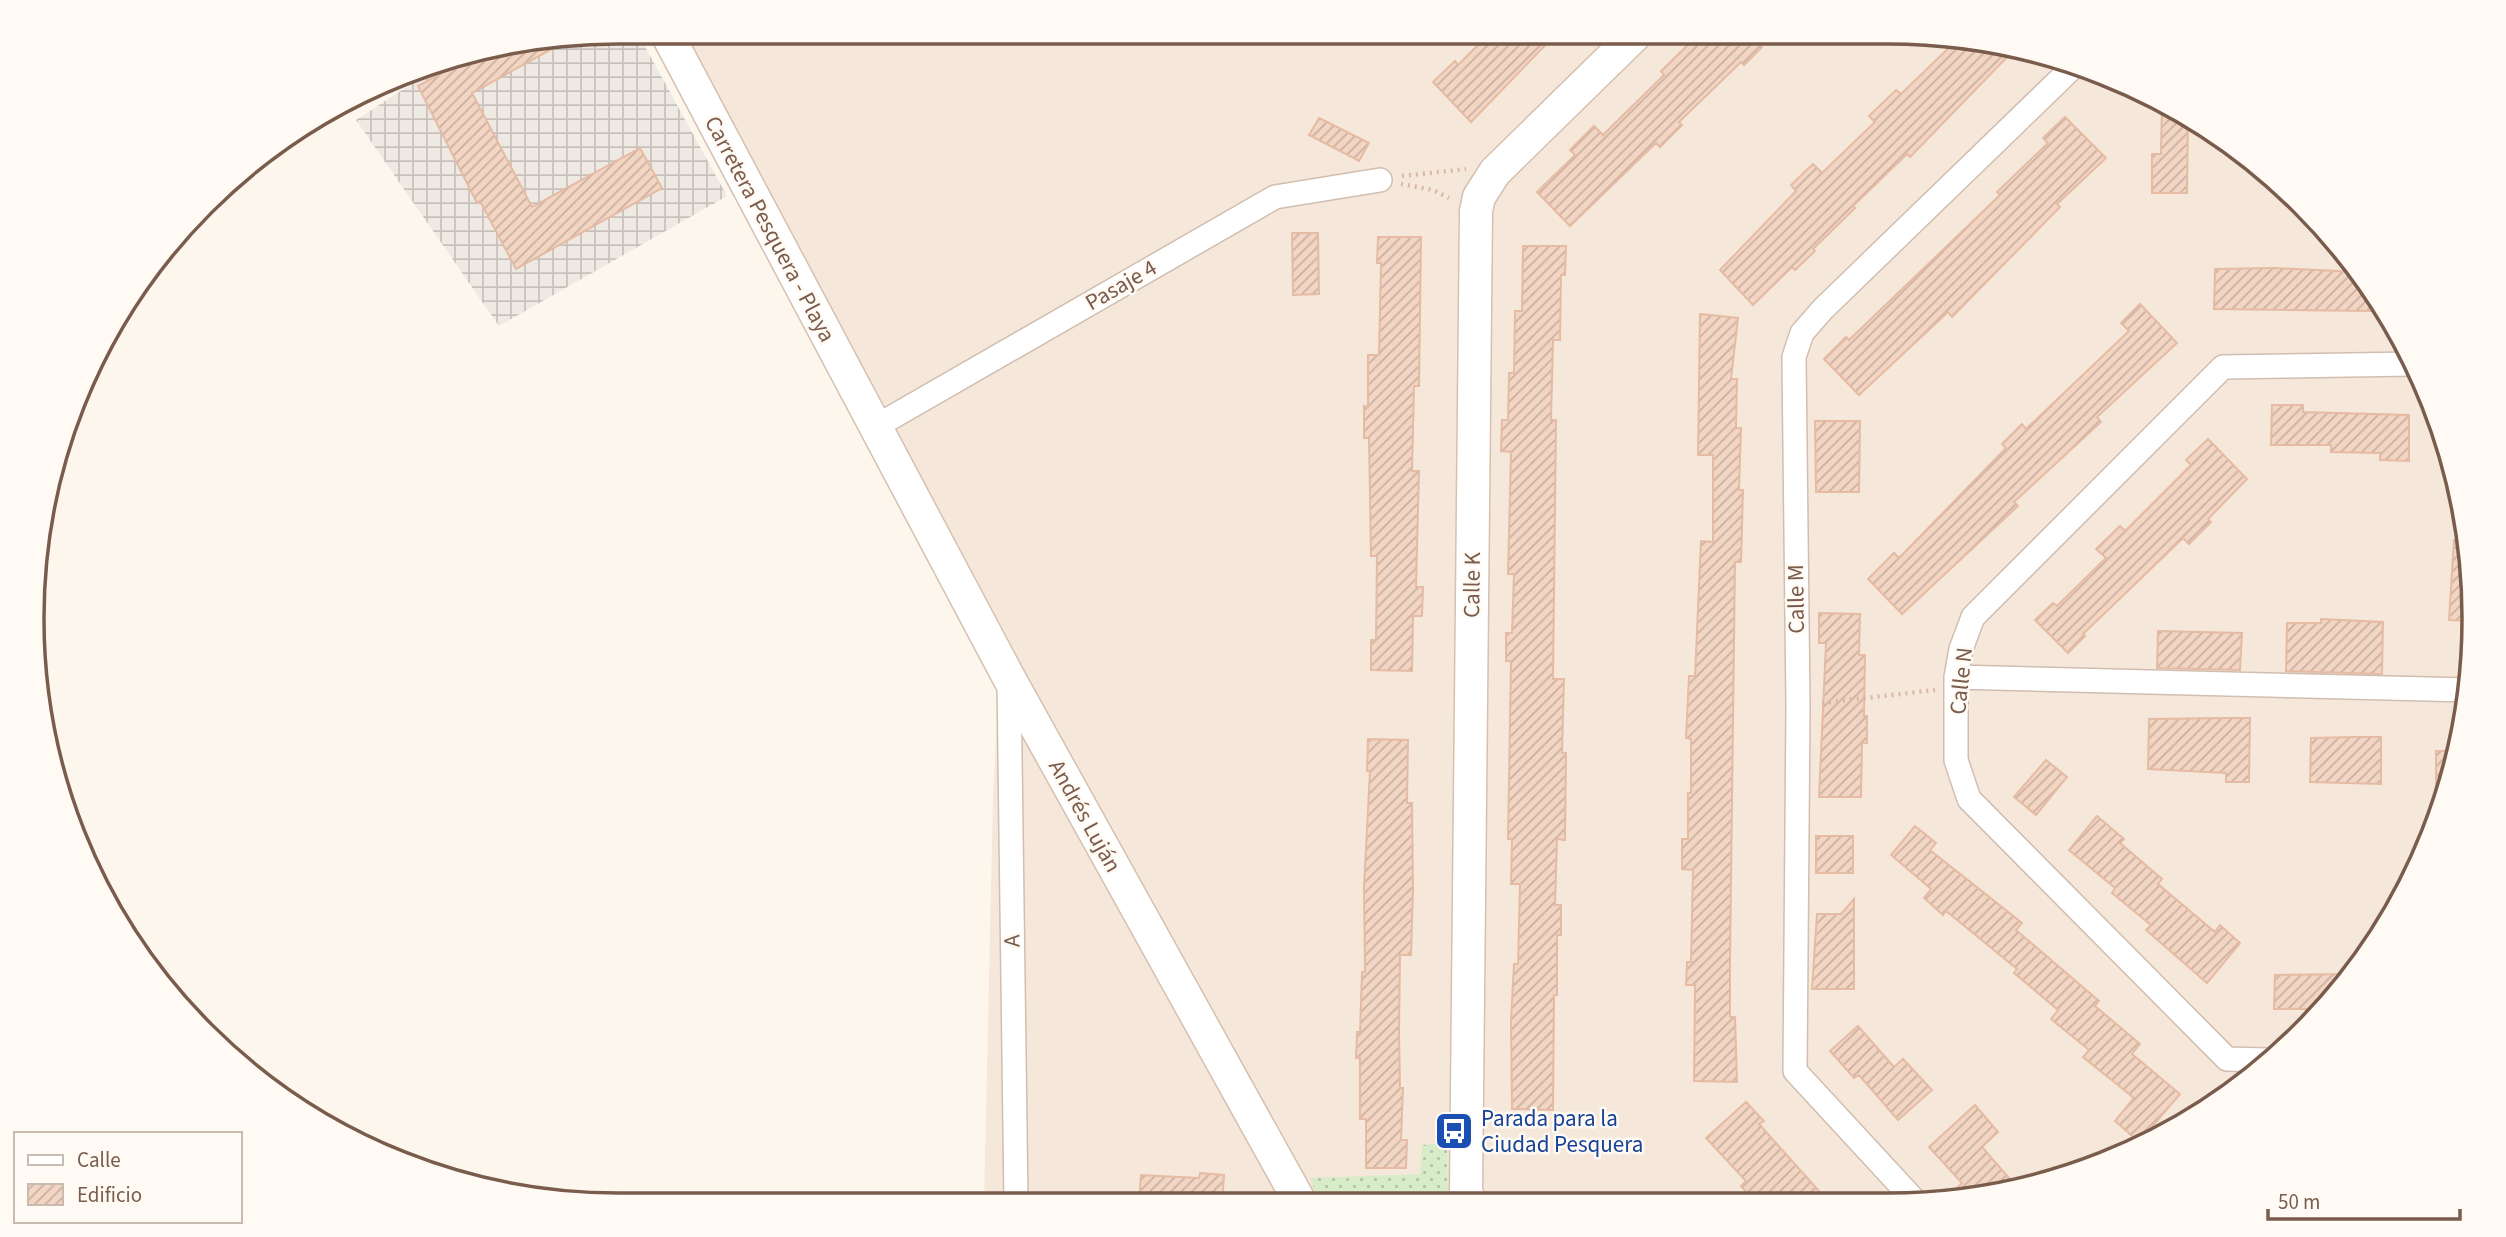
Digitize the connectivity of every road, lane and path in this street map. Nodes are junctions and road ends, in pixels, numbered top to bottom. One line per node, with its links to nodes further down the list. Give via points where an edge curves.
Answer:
1 (672, 44): 8 (street, Carretera Pesquera - Playa)
2 (1628, 44): 4 (street, Calle K)
3 (2067, 73): 12 (street, Calle M, via 1802,333 1794,357)
4 (1495, 172): 5 (path, via 1460,168); 6 (street, Calle K)
5 (1380, 180): 6 (path, via 1433,190); 8 (street, Pasaje 4, via 1275,197)
6 (1476, 211): 17 (street, Calle K)
7 (2403, 364): 10 (street, Calle N, via 2223,367 1973,617 1961,649)
8 (875, 426): 9 (street, Andrés Luján)
9 (1009, 678): 15 (street, A); 16 (street, Andrés Luján)
10 (1957, 682): 11 (street); 12 (path); 13 (street, Calle N, via 1956,760 1969,799 2227,1059)
11 (2457, 690)
12 (1797, 706): 14 (street, Calle M, via 1794,1071)
13 (2255, 1060)
14 (1907, 1192)
15 (1016, 1193)
16 (1295, 1193)
17 (1469, 1193)

